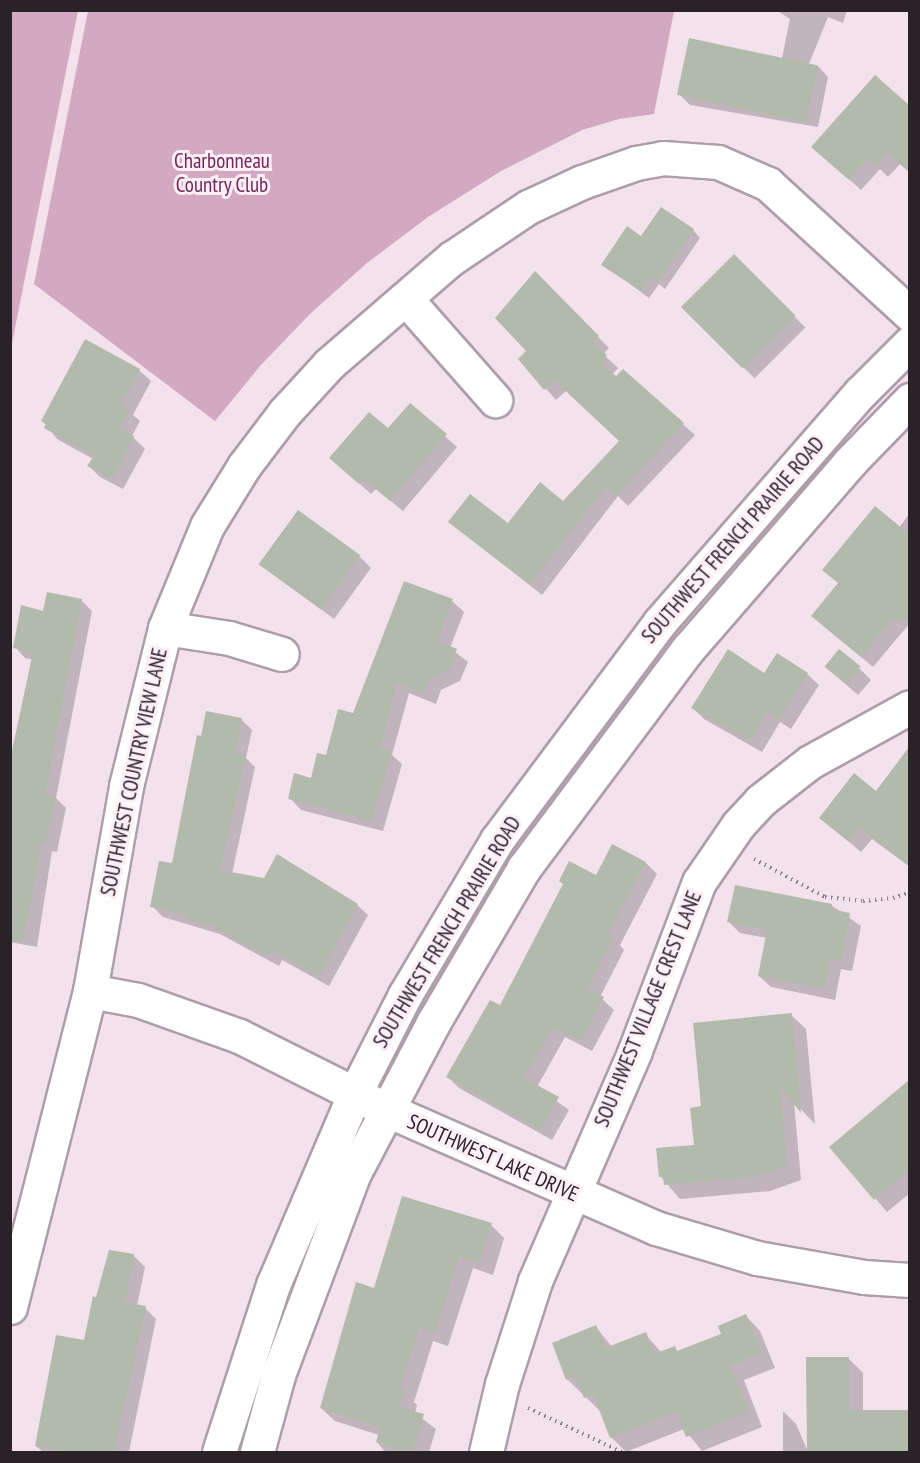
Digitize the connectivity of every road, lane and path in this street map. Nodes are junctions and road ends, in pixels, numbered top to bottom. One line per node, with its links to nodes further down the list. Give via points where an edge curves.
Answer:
1 (406, 299): 2 (street, SOUTHWEST COUNTRY VIEW LANE, via 452,258 528,207 636,163 691,158 718,162 768,184); 4 (street); 6 (street, SOUTHWEST COUNTRY VIEW LANE, via 329,364 285,412 244,466 207,526)
2 (909, 314)
3 (909, 343): 12 (street, SOUTHWEST FRENCH PRAIRIE ROAD, via 860,393 660,622 497,840 405,995)
4 (495, 400)
5 (909, 400): 13 (street, SOUTHWEST FRENCH PRAIRIE ROAD, via 849,463 688,649 524,868)
6 (165, 628): 7 (street, via 229,638); 11 (street, SOUTHWEST COUNTRY VIEW LANE, via 126,786)
7 (282, 654)
8 (909, 707): 14 (street, SOUTHWEST VILLAGE CREST LANE, via 810,762 760,801 717,853 683,915 634,1053)
9 (748, 856): 10 (path, via 825,897 863,901)
10 (909, 892)
11 (90, 991): 12 (street, SOUTHWEST LAKE DRIVE, via 138,1000 201,1021); 16 (street, SOUTHWEST COUNTRY VIEW LANE)
12 (355, 1093): 13 (street, SOUTHWEST LAKE DRIVE); 18 (street, SOUTHWEST FRENCH PRAIRIE ROAD, via 273,1285)
13 (385, 1109): 14 (street, SOUTHWEST LAKE DRIVE); 19 (street, SOUTHWEST FRENCH PRAIRIE ROAD, via 354,1173 315,1271)
14 (571, 1193): 15 (street, SOUTHWEST LAKE DRIVE, via 656,1228 757,1258 864,1277); 20 (street, SOUTHWEST VILLAGE CREST LANE, via 535,1281 502,1384)
15 (909, 1280)
16 (10, 1307)
17 (518, 1403): 21 (path)
18 (219, 1452)
19 (256, 1452)
20 (486, 1452)
21 (622, 1452)

